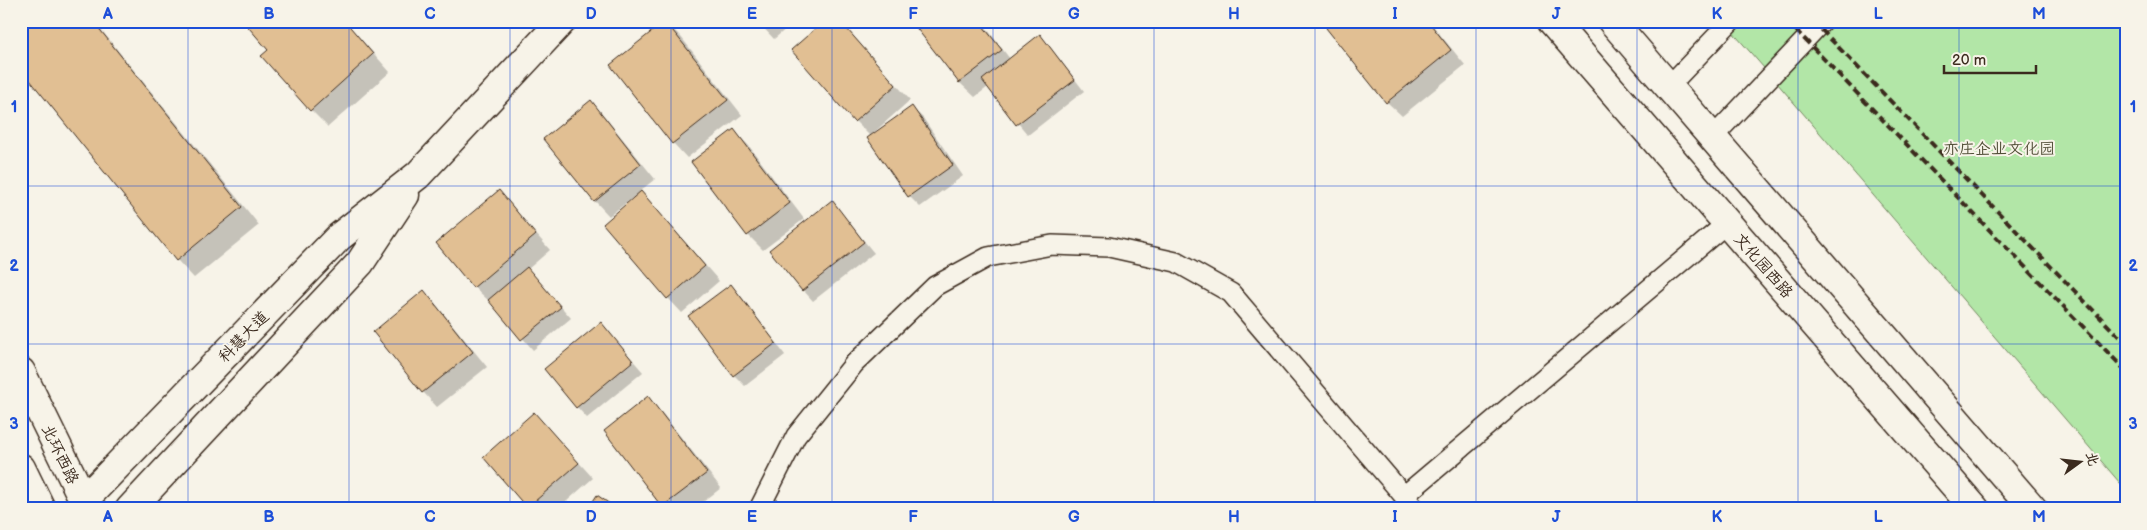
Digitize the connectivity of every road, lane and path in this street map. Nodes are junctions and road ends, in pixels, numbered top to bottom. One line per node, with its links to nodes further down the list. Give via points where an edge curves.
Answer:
1 (562, 21): 8 (street, 科慧大道)
2 (1552, 21): 9 (street, 文化园西路)
3 (1612, 21): 6 (street)
4 (1731, 21): 6 (lane)
5 (1823, 21): 7 (lane)
6 (1668, 87): 7 (street)
7 (1713, 137): 18 (street)
8 (418, 175): 13 (street, 科慧大道, via 339,237); 15 (street, 科慧大道, via 360,263)
9 (1727, 222): 12 (lane); 17 (street, 文化园西路)
10 (21, 372): 13 (street, 北环西路)
11 (21, 468): 14 (street)
12 (1409, 502): 16 (lane, via 1231,293 1176,262 1109,247 1052,245 988,257 935,286 854,364 796,436)
13 (85, 506)
14 (41, 509)
15 (130, 509)
16 (759, 509)
17 (1975, 509)
18 (2033, 509)

